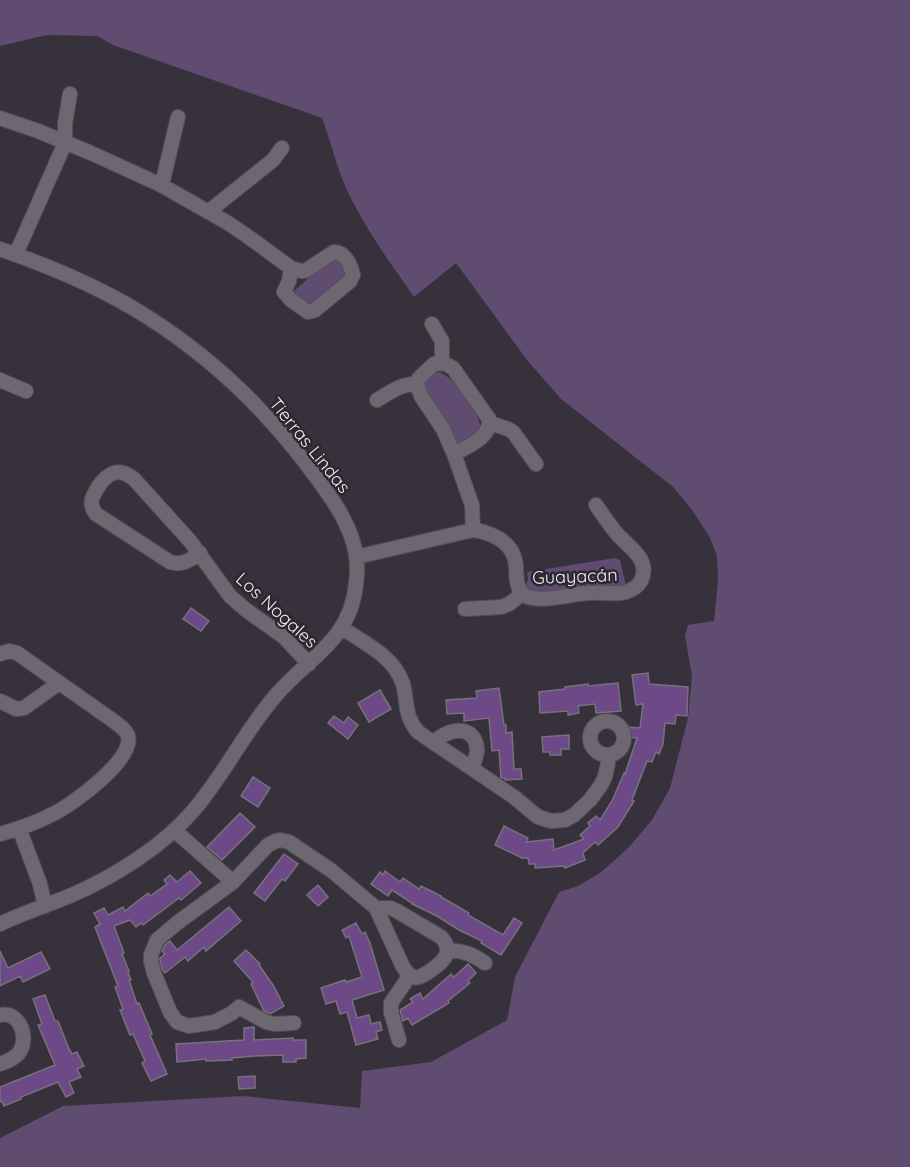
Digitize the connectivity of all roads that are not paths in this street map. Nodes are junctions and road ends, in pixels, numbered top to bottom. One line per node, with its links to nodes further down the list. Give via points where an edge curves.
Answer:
1 (70, 94): 4 (street)
2 (178, 117): 6 (street)
3 (0, 118): 4 (street)
4 (65, 142): 6 (street); 9 (street)
5 (282, 148): 7 (street, via 273,160)
6 (161, 185): 7 (street)
7 (208, 212): 10 (street)
8 (0, 249): 9 (street, Tierras Lindas)
9 (16, 255): 23 (street, Tierras Lindas, via 81,280 128,305 218,369 311,469 341,514)
10 (291, 268): 10 (street, via 284,292 308,312 353,275 344,256 337,252 306,271)
11 (432, 324): 12 (street, via 441,341)
12 (442, 363): 14 (street, via 434,364); 17 (street, via 453,368)
13 (0, 380): 15 (street)
14 (417, 384): 16 (street, via 403,385); 18 (street)
15 (26, 391)
16 (376, 400)
17 (490, 423): 18 (street, via 484,435); 19 (street, via 513,432)
18 (454, 454): 21 (street, via 472,505)
19 (536, 464)
20 (596, 505): 24 (street, Guayacán, via 641,559 643,573 639,583 623,592 540,599)
21 (474, 530): 23 (street); 24 (street, Guayacán, via 493,535 510,550)
22 (200, 553): 22 (street, Los Nogales, via 130,476 114,473 103,480 91,500 96,514 170,562 180,564); 28 (street, Los Nogales, via 230,596 284,637)
23 (356, 556): 26 (street, Tierras Lindas, via 355,592)
24 (522, 594): 25 (street, Guayacán, via 501,607)
25 (465, 609)
26 (342, 628): 28 (street, Tierras Lindas); 31 (street, via 392,663 403,684 411,723)
27 (0, 654): 29 (street, via 17,653)
28 (309, 664): 35 (street, Tierras Lindas, via 268,704 217,780)
29 (59, 683): 30 (street, via 24,708); 34 (street, via 124,729 128,744 118,761 81,797)
30 (0, 702)
31 (434, 743): 33 (street); 33 (street, via 453,731 470,734 477,748)
32 (608, 755): 33 (street, via 601,785 590,800 574,815 556,821 538,817)
33 (472, 768)
34 (20, 828): 36 (street); 38 (street)
35 (174, 830): 37 (street); 38 (street, Tierras Lindas, via 118,871)
36 (0, 834)
37 (233, 882): 39 (street, via 268,844 285,841 341,877); 45 (street, via 154,945 152,968 170,1012 185,1025 215,1022 239,1007 266,1022)
38 (45, 906): 40 (street, Tierras Lindas)
39 (376, 908): 41 (street, via 390,908 441,937); 43 (street)
40 (0, 924)
41 (447, 951): 42 (street, via 464,951); 43 (street, via 443,961 424,975)
42 (485, 963)
43 (410, 975): 46 (street, via 391,1003)
44 (0, 1015): 47 (street, via 15,1018 23,1041 17,1055)
45 (294, 1023)
46 (399, 1040)
47 (0, 1064)

